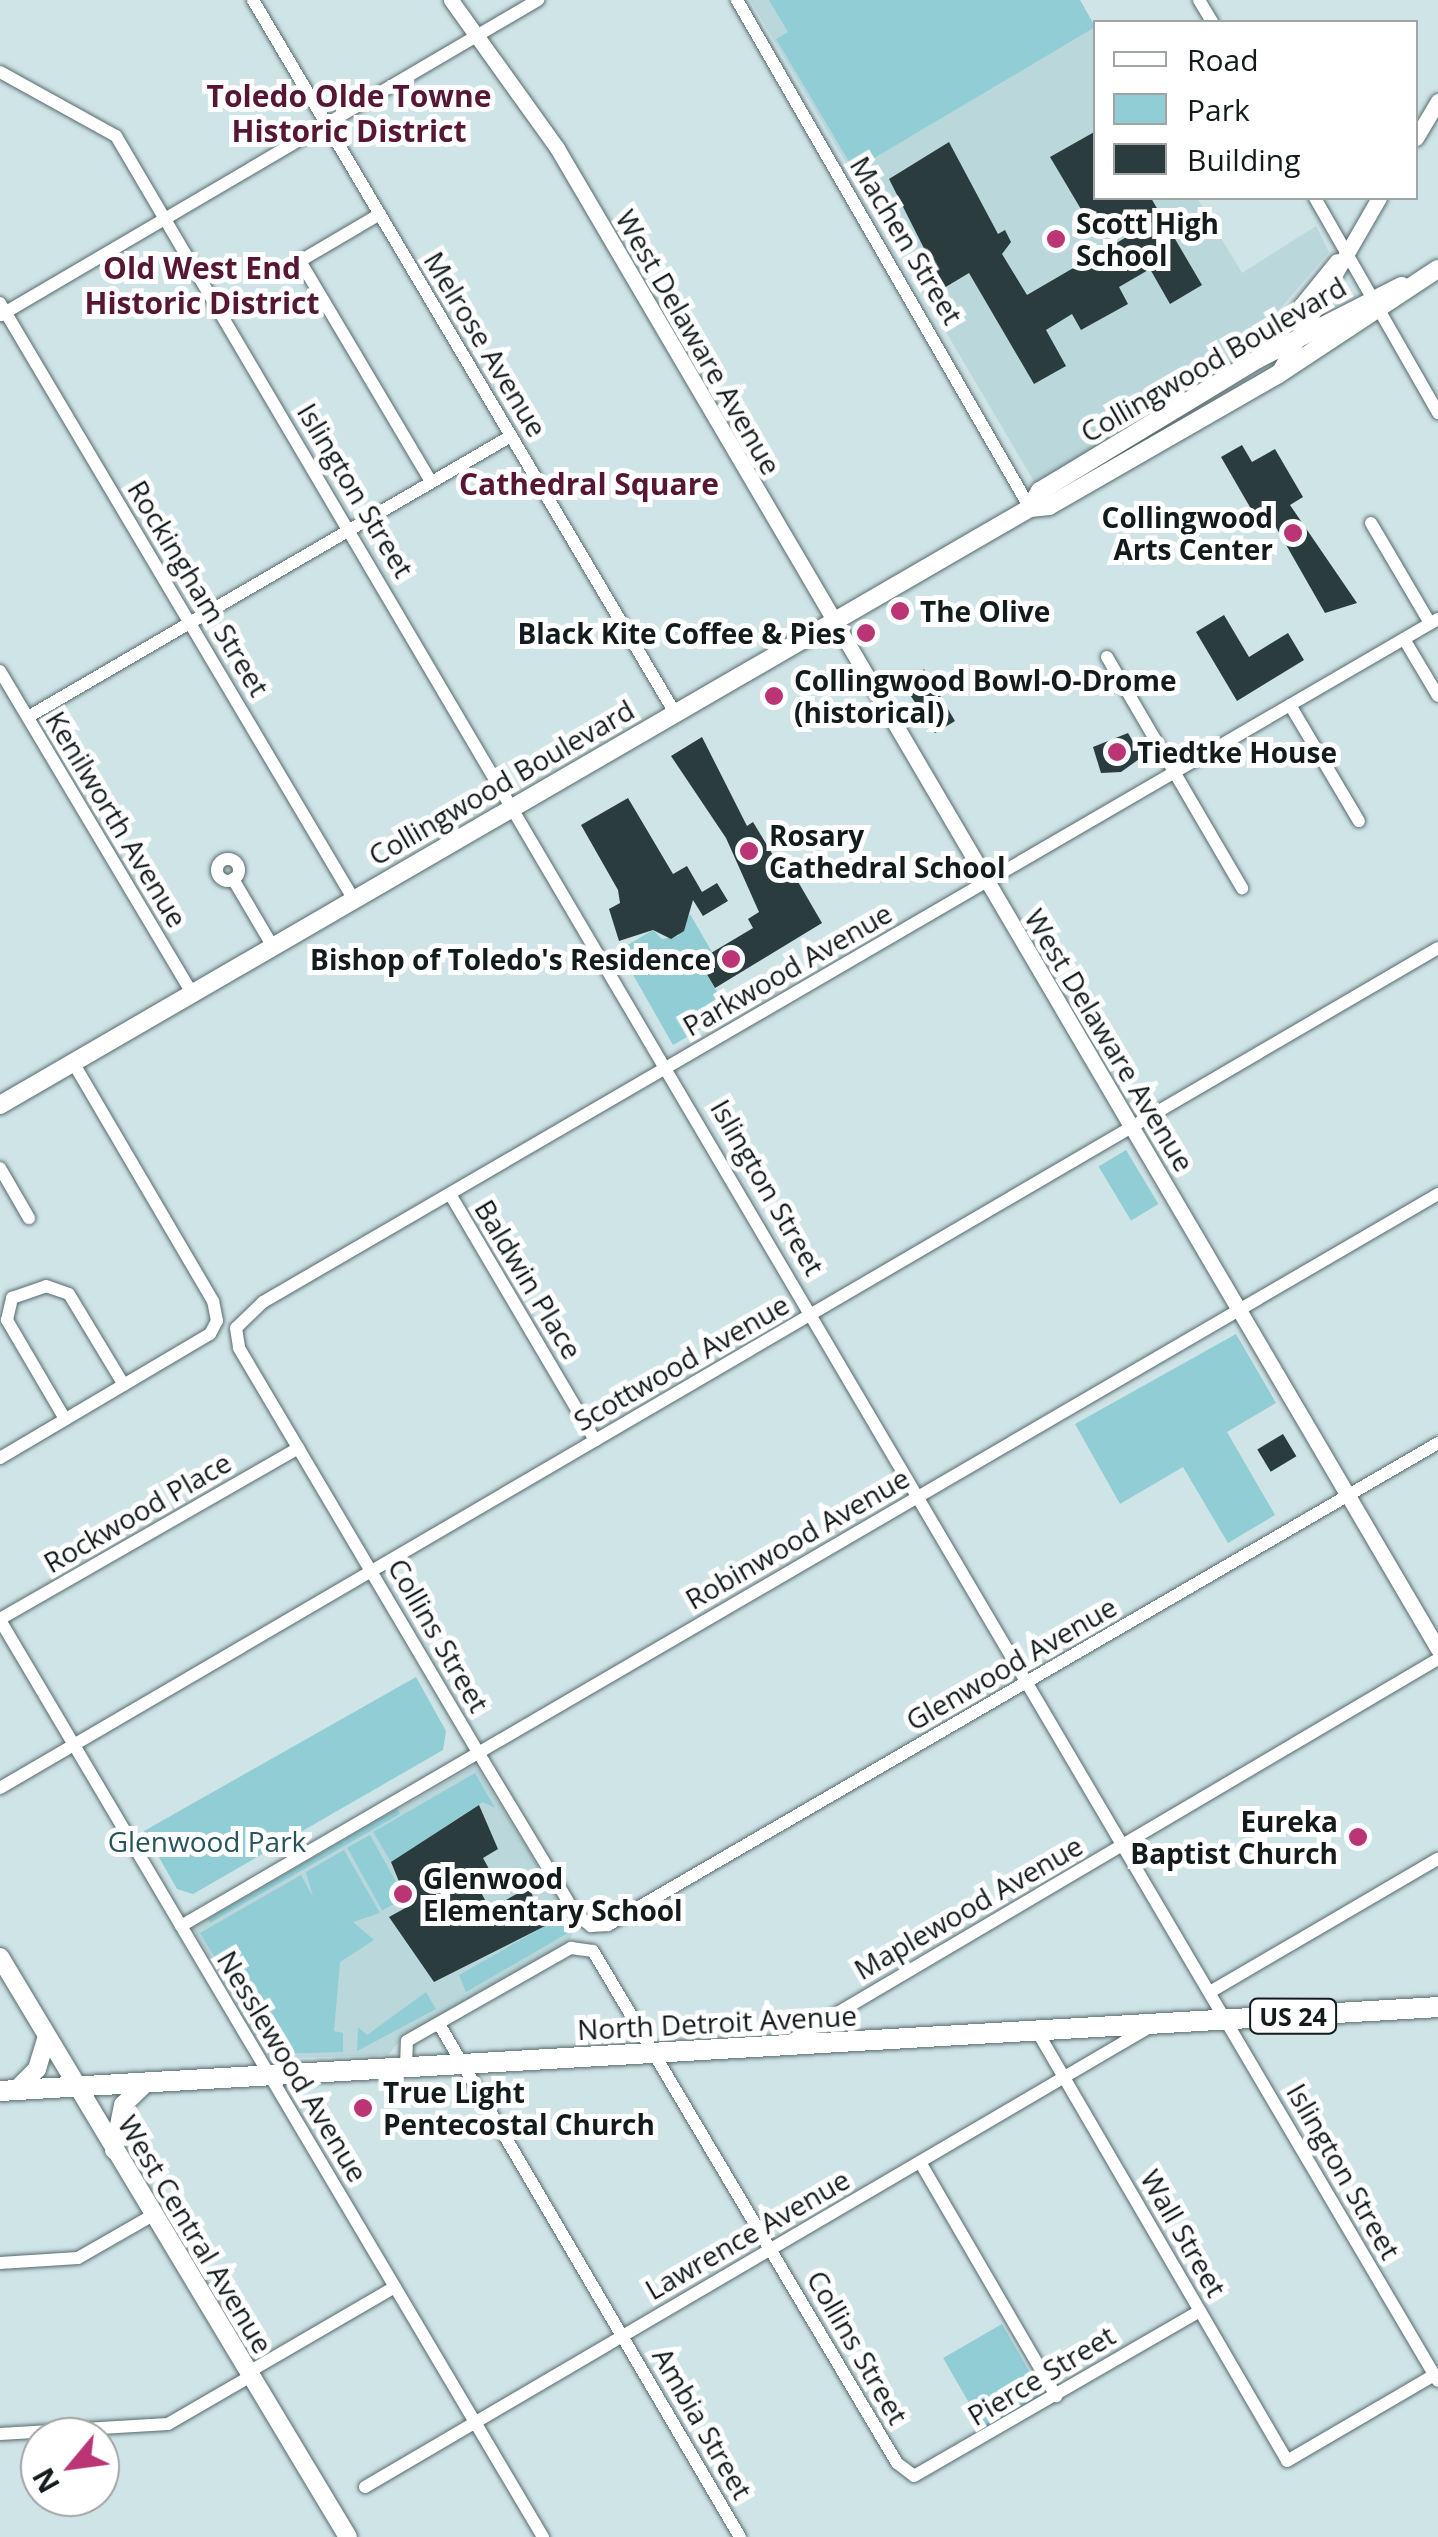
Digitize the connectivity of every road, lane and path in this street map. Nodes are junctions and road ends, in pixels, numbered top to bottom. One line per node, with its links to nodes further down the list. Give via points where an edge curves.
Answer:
1 (254, 0): 8 (street, Melrose Avenue)
2 (451, 0): 5 (street, West Delaware Avenue)
3 (538, 0): 5 (street)
4 (737, 0): 26 (street, Machen Street)
5 (476, 36): 8 (street); 31 (street, West Delaware Avenue, via 557,148)
6 (0, 72): 13 (street, Islington Street, via 116,136)
7 (1438, 101): 9 (street)
8 (327, 124): 12 (street, Melrose Avenue); 13 (street)
9 (1418, 135)
10 (1316, 200): 14 (street)
11 (1378, 200): 14 (street)
12 (380, 214): 23 (street, Melrose Avenue); 25 (street, via 300,261)
13 (166, 218): 17 (street); 28 (street, Islington Street)
14 (1346, 251): 16 (street); 18 (street); 19 (street)
15 (1436, 270): 16 (main road, Collingwood Boulevard)
16 (1375, 306): 18 (main road, Collingwood Boulevard); 20 (main road, Collingwood Boulevard); 21 (street)
17 (2, 310): 30 (street, Rockingham Street)
18 (1306, 332): 19 (main road, Collingwood Boulevard); 20 (street)
19 (1258, 359): 22 (main road, Collingwood Boulevard)
20 (1277, 375): 24 (main road, Collingwood Boulevard)
21 (1438, 414)
22 (1135, 434): 24 (main road); 26 (main road, Collingwood Boulevard, via 1040,491)
23 (511, 436): 25 (street); 37 (street, Melrose Avenue)
24 (1137, 454): 26 (main road, Collingwood Boulevard, via 1049,506)
25 (431, 482): 28 (street)
26 (1030, 508): 31 (main road, Collingwood Boulevard)
27 (1371, 523): 29 (street)
28 (350, 530): 30 (street); 40 (street, Islington Street)
29 (1434, 621): 32 (street, Parkwood Avenue)
30 (191, 622): 38 (street); 45 (street, Rockingham Street)
31 (835, 622): 37 (main road, Collingwood Boulevard); 43 (street, West Delaware Avenue)
32 (1404, 639): 35 (street); 36 (street, Parkwood Avenue)
33 (1107, 657): 39 (street)
34 (0, 671): 38 (street, Kenilworth Avenue)
35 (1438, 696)
36 (1290, 705): 39 (street, Parkwood Avenue); 41 (street)
37 (675, 713): 40 (main road, Collingwood Boulevard)
38 (28, 717): 48 (street, Kenilworth Avenue)
39 (1175, 773): 43 (street, Parkwood Avenue); 44 (street)
40 (516, 807): 45 (main road, Collingwood Boulevard); 50 (street, Islington Street)
41 (1359, 822)
42 (234, 879): 46 (street)
43 (987, 881): 50 (street, Parkwood Avenue); 52 (street, West Delaware Avenue)
44 (1242, 888)
45 (354, 900): 46 (main road, Collingwood Boulevard)
46 (273, 946): 48 (main road, Collingwood Boulevard)
47 (1438, 948): 52 (street, Scottwood Avenue)
48 (192, 993): 49 (main road, Collingwood Boulevard)
49 (73, 1062): 51 (main road, Collingwood Boulevard); 60 (street, via 213,1301 210,1334)
50 (668, 1067): 54 (street, Parkwood Avenue); 58 (street, Islington Street)
51 (2, 1098)
52 (1132, 1127): 57 (street, West Delaware Avenue); 58 (street, Scottwood Avenue)
53 (0, 1168): 56 (street)
54 (450, 1194): 59 (street, Parkwood Avenue, via 245,1315 236,1328); 62 (street, Baldwin Place)
55 (1438, 1194): 57 (street, Robinwood Avenue)
56 (29, 1218)
57 (1239, 1310): 66 (street, Robinwood Avenue); 67 (street, West Delaware Avenue)
58 (812, 1314): 62 (street, Scottwood Avenue); 66 (street, Islington Street)
59 (240, 1348): 64 (street, Collins Street)
60 (124, 1385): 61 (street); 61 (street, via 69,1294 46,1286 12,1298 7,1320)
61 (65, 1419): 65 (street)
62 (595, 1440): 68 (street, Scottwood Avenue)
63 (1438, 1444): 67 (street, Glenwood Avenue)
64 (299, 1448): 68 (street, Collins Street); 69 (street, Rockwood Place)
65 (0, 1458)
66 (920, 1496): 72 (street, Islington Street); 74 (street, Robinwood Avenue)
67 (1348, 1496): 70 (street, West Delaware Avenue); 72 (street, Glenwood Avenue)
68 (372, 1571): 73 (street, Scottwood Avenue); 74 (street, Collins Street)
69 (0, 1619): 73 (street, Nesslewood Avenue)
70 (1438, 1650)
71 (1438, 1659): 76 (street, Maplewood Avenue)
72 (1028, 1682): 76 (street, Islington Street); 78 (street, Glenwood Avenue)
73 (74, 1744): 75 (street, Scottwood Avenue); 79 (street, Nesslewood Avenue)
74 (478, 1752): 78 (street, Collins Street, via 578,1918); 79 (street, Robinwood Avenue)
75 (0, 1788)
76 (1124, 1844): 81 (street, Islington Street); 88 (street, Maplewood Avenue)
77 (1438, 1860): 81 (street)
78 (608, 1925)
79 (181, 1926): 92 (street, Nesslewood Avenue)
80 (0, 1956): 87 (main road, West Central Avenue)
81 (1210, 1992): 83 (street, Islington Street)
82 (1436, 2011): 83 (main road, North Detroit Avenue / US 24)
83 (1227, 2021): 85 (main road, North Detroit Avenue / US 24); 106 (street, Islington Street)
84 (439, 2024): 89 (street, Collins Street, via 478,2009 578,1945 598,1956); 90 (street, Ambia Street); 91 (street, via 408,2041)
85 (1154, 2024): 86 (main road, North Detroit Avenue / US 24); 93 (street, Lawrence Avenue)
86 (1036, 2031): 88 (main road, North Detroit Avenue / US 24); 93 (street, Wall Street)
87 (47, 2036): 95 (main road, West Central Avenue); 96 (main road, via 37,2070)
88 (783, 2046): 89 (main road, North Detroit Avenue / US 24)
89 (655, 2053): 90 (main road, North Detroit Avenue / US 24, via 498,2055); 100 (street, Collins Street)
90 (463, 2064): 91 (main road, North Detroit Avenue / US 24); 104 (street, Ambia Street)
91 (406, 2067): 92 (main road, North Detroit Avenue / US 24)
92 (270, 2074): 94 (main road, North Detroit Avenue / US 24); 102 (street, Nesslewood Avenue)
93 (1064, 2078): 98 (street, Lawrence Avenue); 103 (street, Wall Street)
94 (147, 2082): 95 (main road, North Detroit Avenue / US 24); 97 (main road, via 123,2105)
95 (77, 2086): 96 (main road, North Detroit Avenue / US 24); 97 (main road, West Central Avenue)
96 (8, 2090)
97 (114, 2150): 99 (main road, West Central Avenue)
98 (920, 2162): 100 (street, Lawrence Avenue); 107 (street)
99 (153, 2215): 101 (street, via 78,2258); 105 (main road, West Central Avenue)
100 (772, 2249): 104 (street, Lawrence Avenue); 110 (street, Collins Street)
101 (0, 2263)
102 (395, 2287): 105 (street); 108 (street, Nesslewood Avenue)
103 (1200, 2311): 106 (street, Wall Street, via 1287,2461); 107 (street, Pierce Street)
104 (624, 2335): 108 (street, Lawrence Avenue); 114 (street, Ambia Street)
105 (248, 2375): 109 (street, via 168,2424); 112 (main road, West Central Avenue)
106 (1437, 2378)
107 (1056, 2396): 110 (street, Pierce Street, via 923,2473)
108 (475, 2422): 111 (street, Lawrence Avenue); 113 (street, Nesslewood Avenue)
109 (0, 2434)
110 (906, 2472)
111 (365, 2487)
112 (348, 2537)
113 (543, 2537)
114 (740, 2537)

